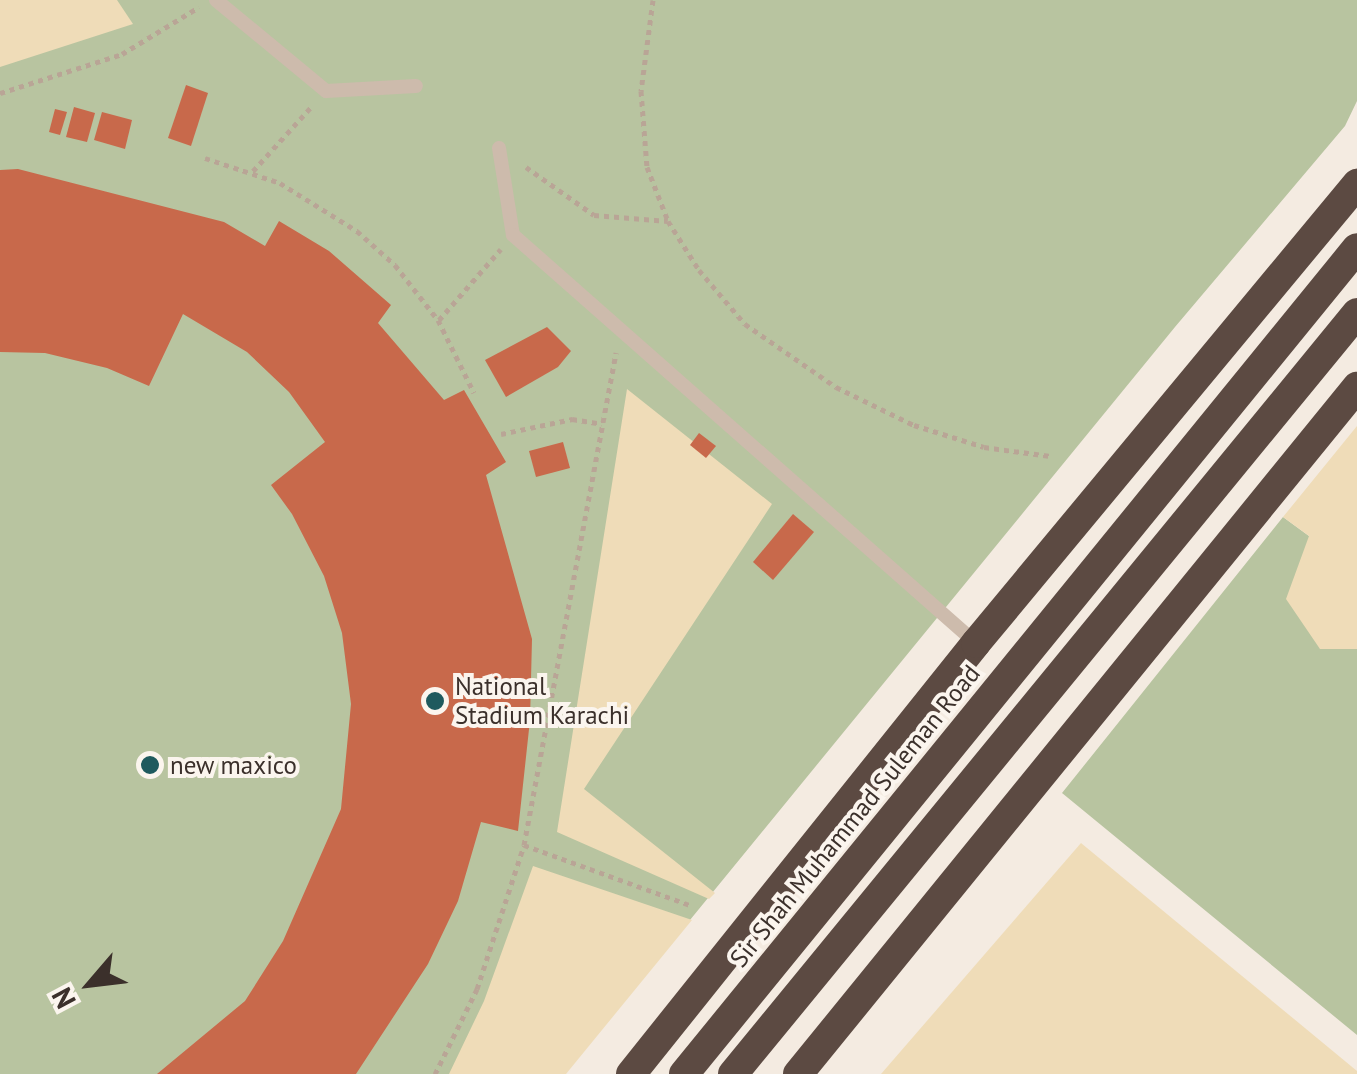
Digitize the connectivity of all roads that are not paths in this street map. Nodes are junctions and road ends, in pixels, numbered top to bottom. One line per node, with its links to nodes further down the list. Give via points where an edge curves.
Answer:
1 (213, 0): 2 (lane, via 326,92)
2 (416, 86)
3 (499, 148): 8 (lane, via 512,235)
4 (1357, 184): 8 (highway)
5 (1357, 248): 10 (highway, Sir Shah Muhammad Suleman Road)
6 (1357, 313): 11 (highway)
7 (1357, 387): 12 (highway)
8 (976, 644): 9 (highway)
9 (631, 1074)
10 (684, 1074)
11 (733, 1074)
12 (798, 1074)

